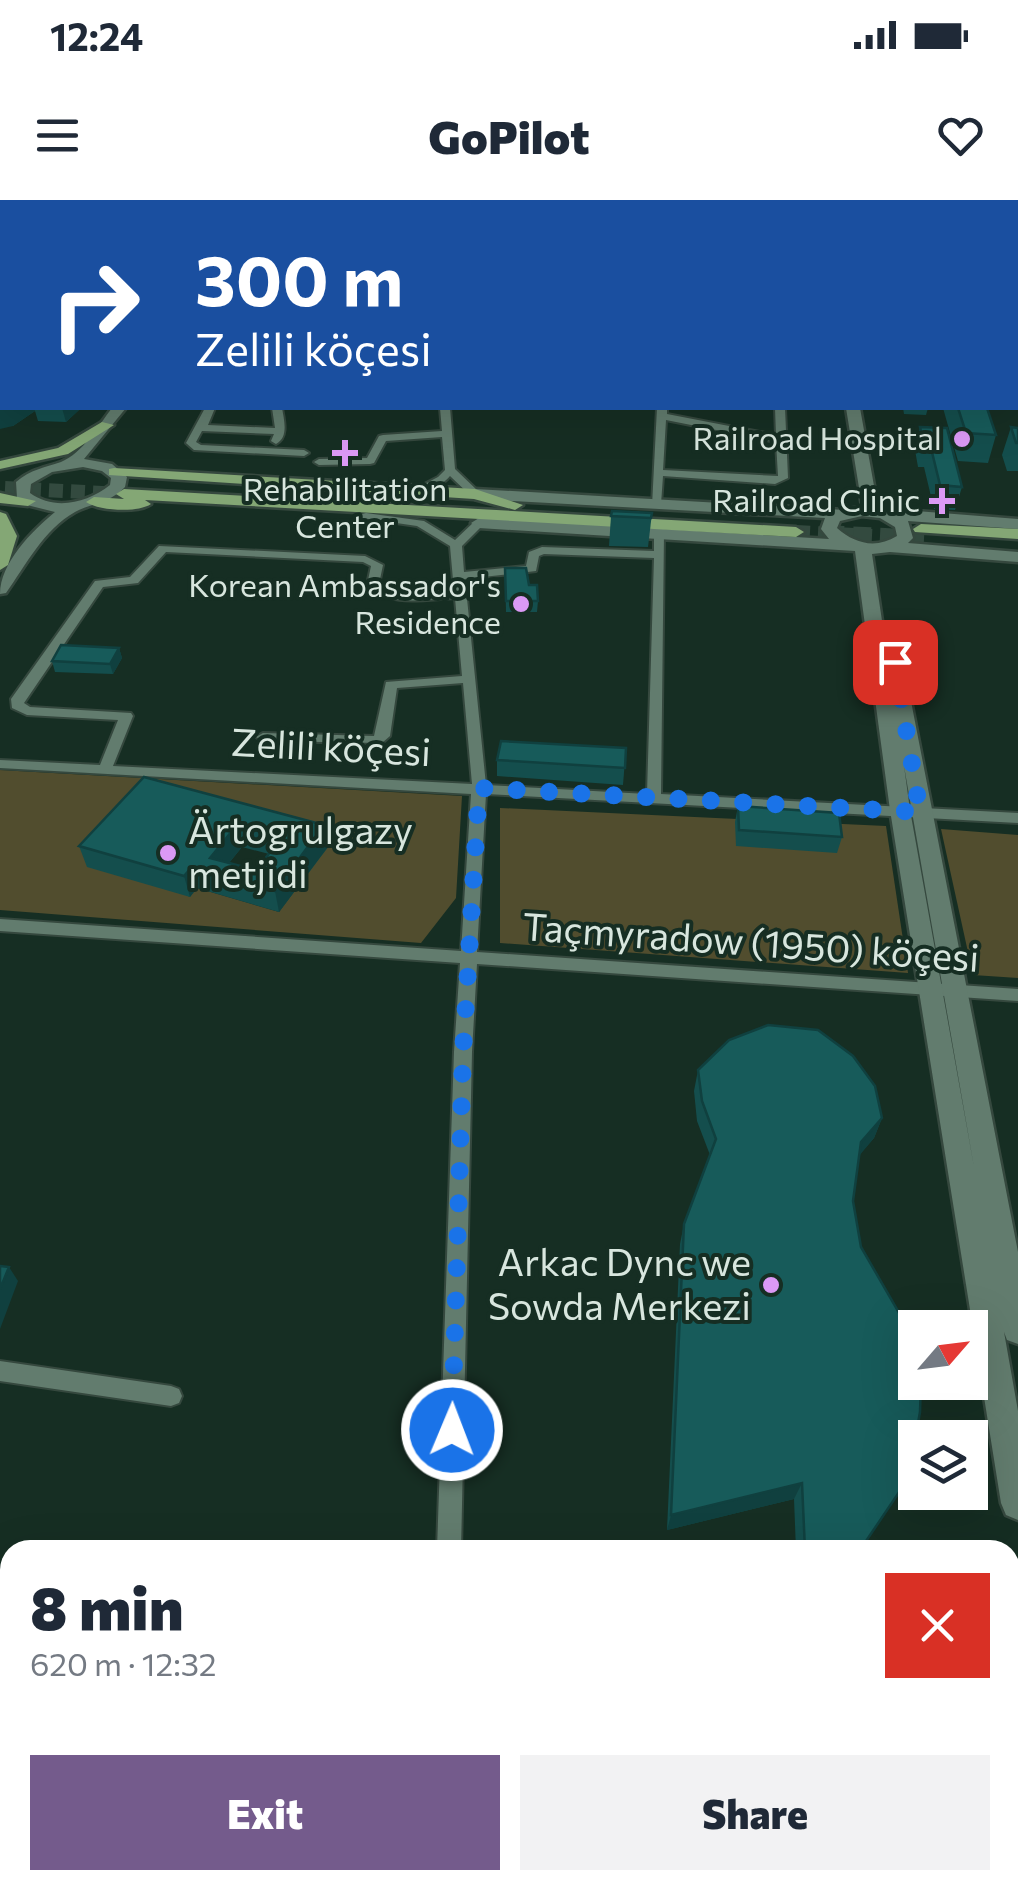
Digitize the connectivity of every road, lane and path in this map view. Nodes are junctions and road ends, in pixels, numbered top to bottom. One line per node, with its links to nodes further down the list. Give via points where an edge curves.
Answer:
1 (118, 410): 12 (main road)
2 (131, 410): 23 (main road, via 102,450)
3 (209, 410): 11 (street)
4 (277, 410): 14 (street)
5 (445, 410): 15 (street)
6 (719, 410): 13 (street)
7 (780, 410): 16 (street)
8 (838, 410): 35 (main road)
9 (853, 410): 35 (main road)
10 (662, 412): 13 (street); 25 (street)
11 (202, 422): 14 (street, via 210,430); 17 (street, via 191,443 198,448)
12 (106, 425): 20 (main road); 21 (main road, via 64,451)
13 (714, 426): 16 (street)
14 (280, 431): 17 (street)
15 (448, 434): 19 (street, via 383,438 370,461); 24 (street)
16 (781, 439): 25 (street, via 785,474 775,481)
17 (272, 453): 18 (street)
18 (304, 453)
19 (319, 462)
20 (68, 464): 22 (main road); 23 (main road)
21 (0, 466): 22 (main road)
22 (48, 468): 32 (main road, via 24,482 21,492)
23 (108, 468): 28 (main road); 31 (main road, via 119,480)
24 (450, 470): 28 (street); 29 (street)
25 (660, 473): 33 (street)
26 (4, 486): 32 (main road)
27 (129, 488): 30 (main road)
28 (418, 490): 29 (main road); 30 (main road)
29 (475, 494): 33 (main road); 36 (main road)
30 (349, 500): 36 (main road); 37 (main road)
31 (94, 502): 34 (main road); 37 (main road)
32 (33, 503): 34 (main road); 52 (main road)
33 (656, 504): 35 (main road, via 813,513)
34 (72, 507): 54 (main road, via 49,523)
35 (861, 507): 39 (main road); 39 (main road); 49 (main road, via 829,529); 49 (main road, via 906,531 900,543)
36 (515, 510): 40 (main road); 42 (main road)
37 (366, 516): 40 (main road); 47 (street, via 420,523)
38 (0, 517): 52 (main road, via 10,536)
39 (906, 518): 41 (main road)
40 (479, 523): 43 (main road); 47 (street)
41 (1018, 524)
42 (795, 527)
43 (660, 534): 46 (main road); 50 (street)
44 (1018, 534): 45 (main road)
45 (924, 540): 48 (main road); 49 (main road, via 893,555); 51 (main road)
46 (810, 544): 49 (main road); 49 (main road)
47 (456, 545): 53 (street)
48 (1018, 545)
49 (871, 553): 61 (main road)
50 (659, 555): 53 (street, via 542,550 533,554 532,569); 60 (street)
51 (1018, 556)
52 (0, 568)
53 (459, 585): 55 (street); 58 (street, via 389,595 377,591 376,565 365,559 163,548 134,580 99,584 18,699 27,711 126,716)
54 (0, 588)
55 (468, 680): 56 (street, via 391,685 384,736 377,740); 59 (street)
56 (263, 737)
57 (0, 764): 58 (street, Zelili köçesi)
58 (105, 770): 59 (street, Zelili köçesi)
59 (479, 788): 60 (street, Zelili köçesi); 64 (street)
60 (654, 796): 61 (street, Zelili köçesi)
61 (910, 811): 62 (street, Zelili köçesi); 65 (main road)
62 (1018, 818)
63 (0, 925): 64 (street, Taçmyradow (1950) köçesi)
64 (471, 955): 65 (street, Taçmyradow (1950) köçesi); 71 (street)
65 (942, 990): 66 (street, Taçmyradow (1950) köçesi); 67 (main road); 70 (main road)
66 (1018, 995)
67 (1018, 1330)
68 (0, 1371): 69 (street)
69 (171, 1396)
70 (1018, 1503)
71 (448, 1540)

